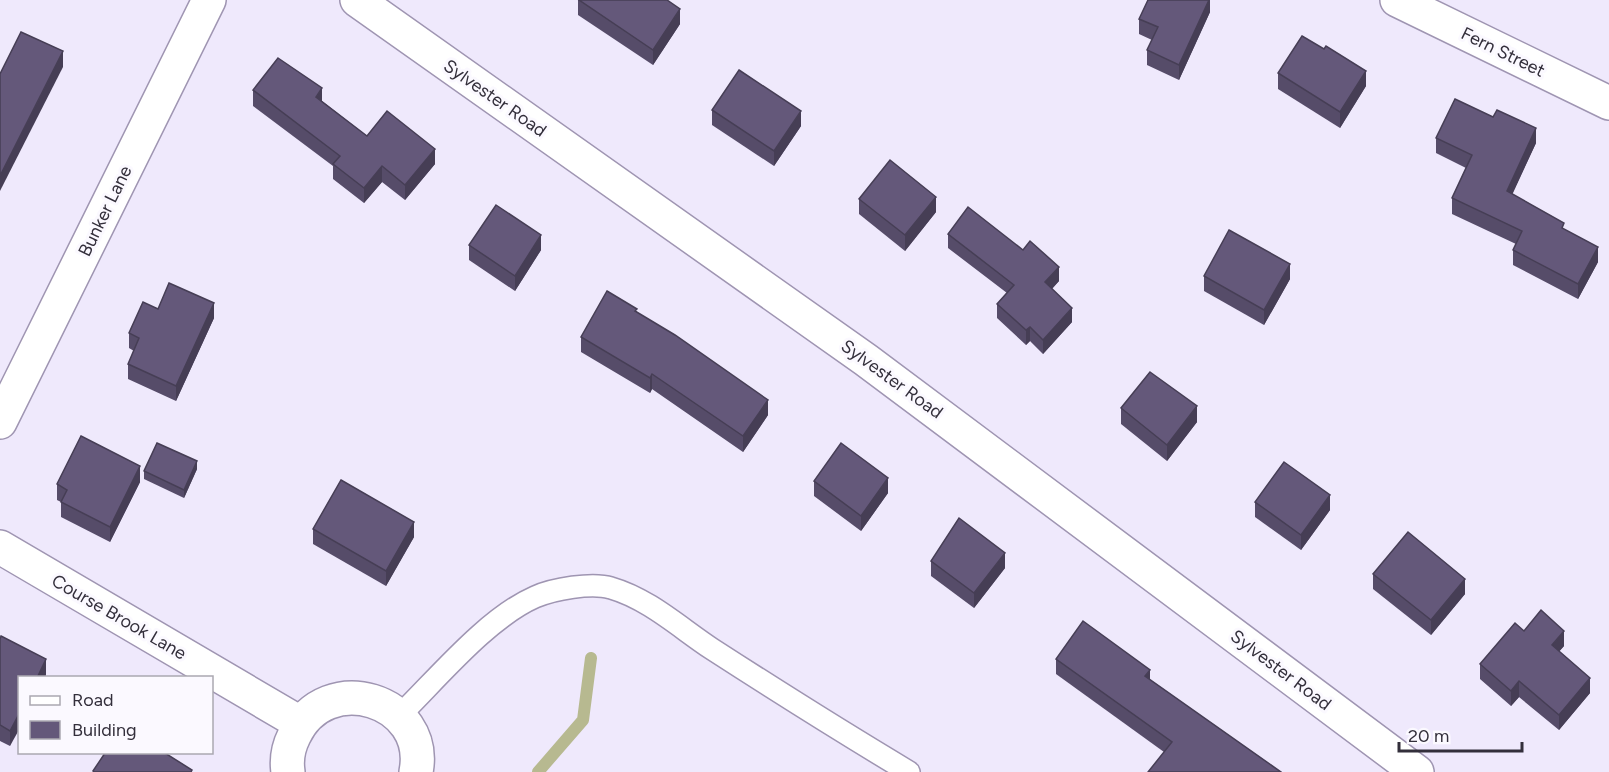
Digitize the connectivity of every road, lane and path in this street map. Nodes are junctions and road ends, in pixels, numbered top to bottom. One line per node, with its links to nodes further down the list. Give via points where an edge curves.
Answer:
1 (209, 0): 5 (street, Bunker Lane)
2 (357, 0): 12 (street, Sylvester Road, via 866,360)
3 (1397, 0): 4 (street, Fern Street)
4 (1609, 103)
5 (0, 422)
6 (0, 547): 8 (street, Course Brook Lane)
7 (399, 716): 8 (street, via 379,703 361,698 338,699 320,706); 10 (street, via 417,753); 11 (lane, via 505,613 536,597 570,587 609,587 645,602 806,710)
8 (300, 723): 9 (street, via 289,747)
9 (288, 772)
10 (416, 772)
11 (909, 772)
12 (1417, 772)

